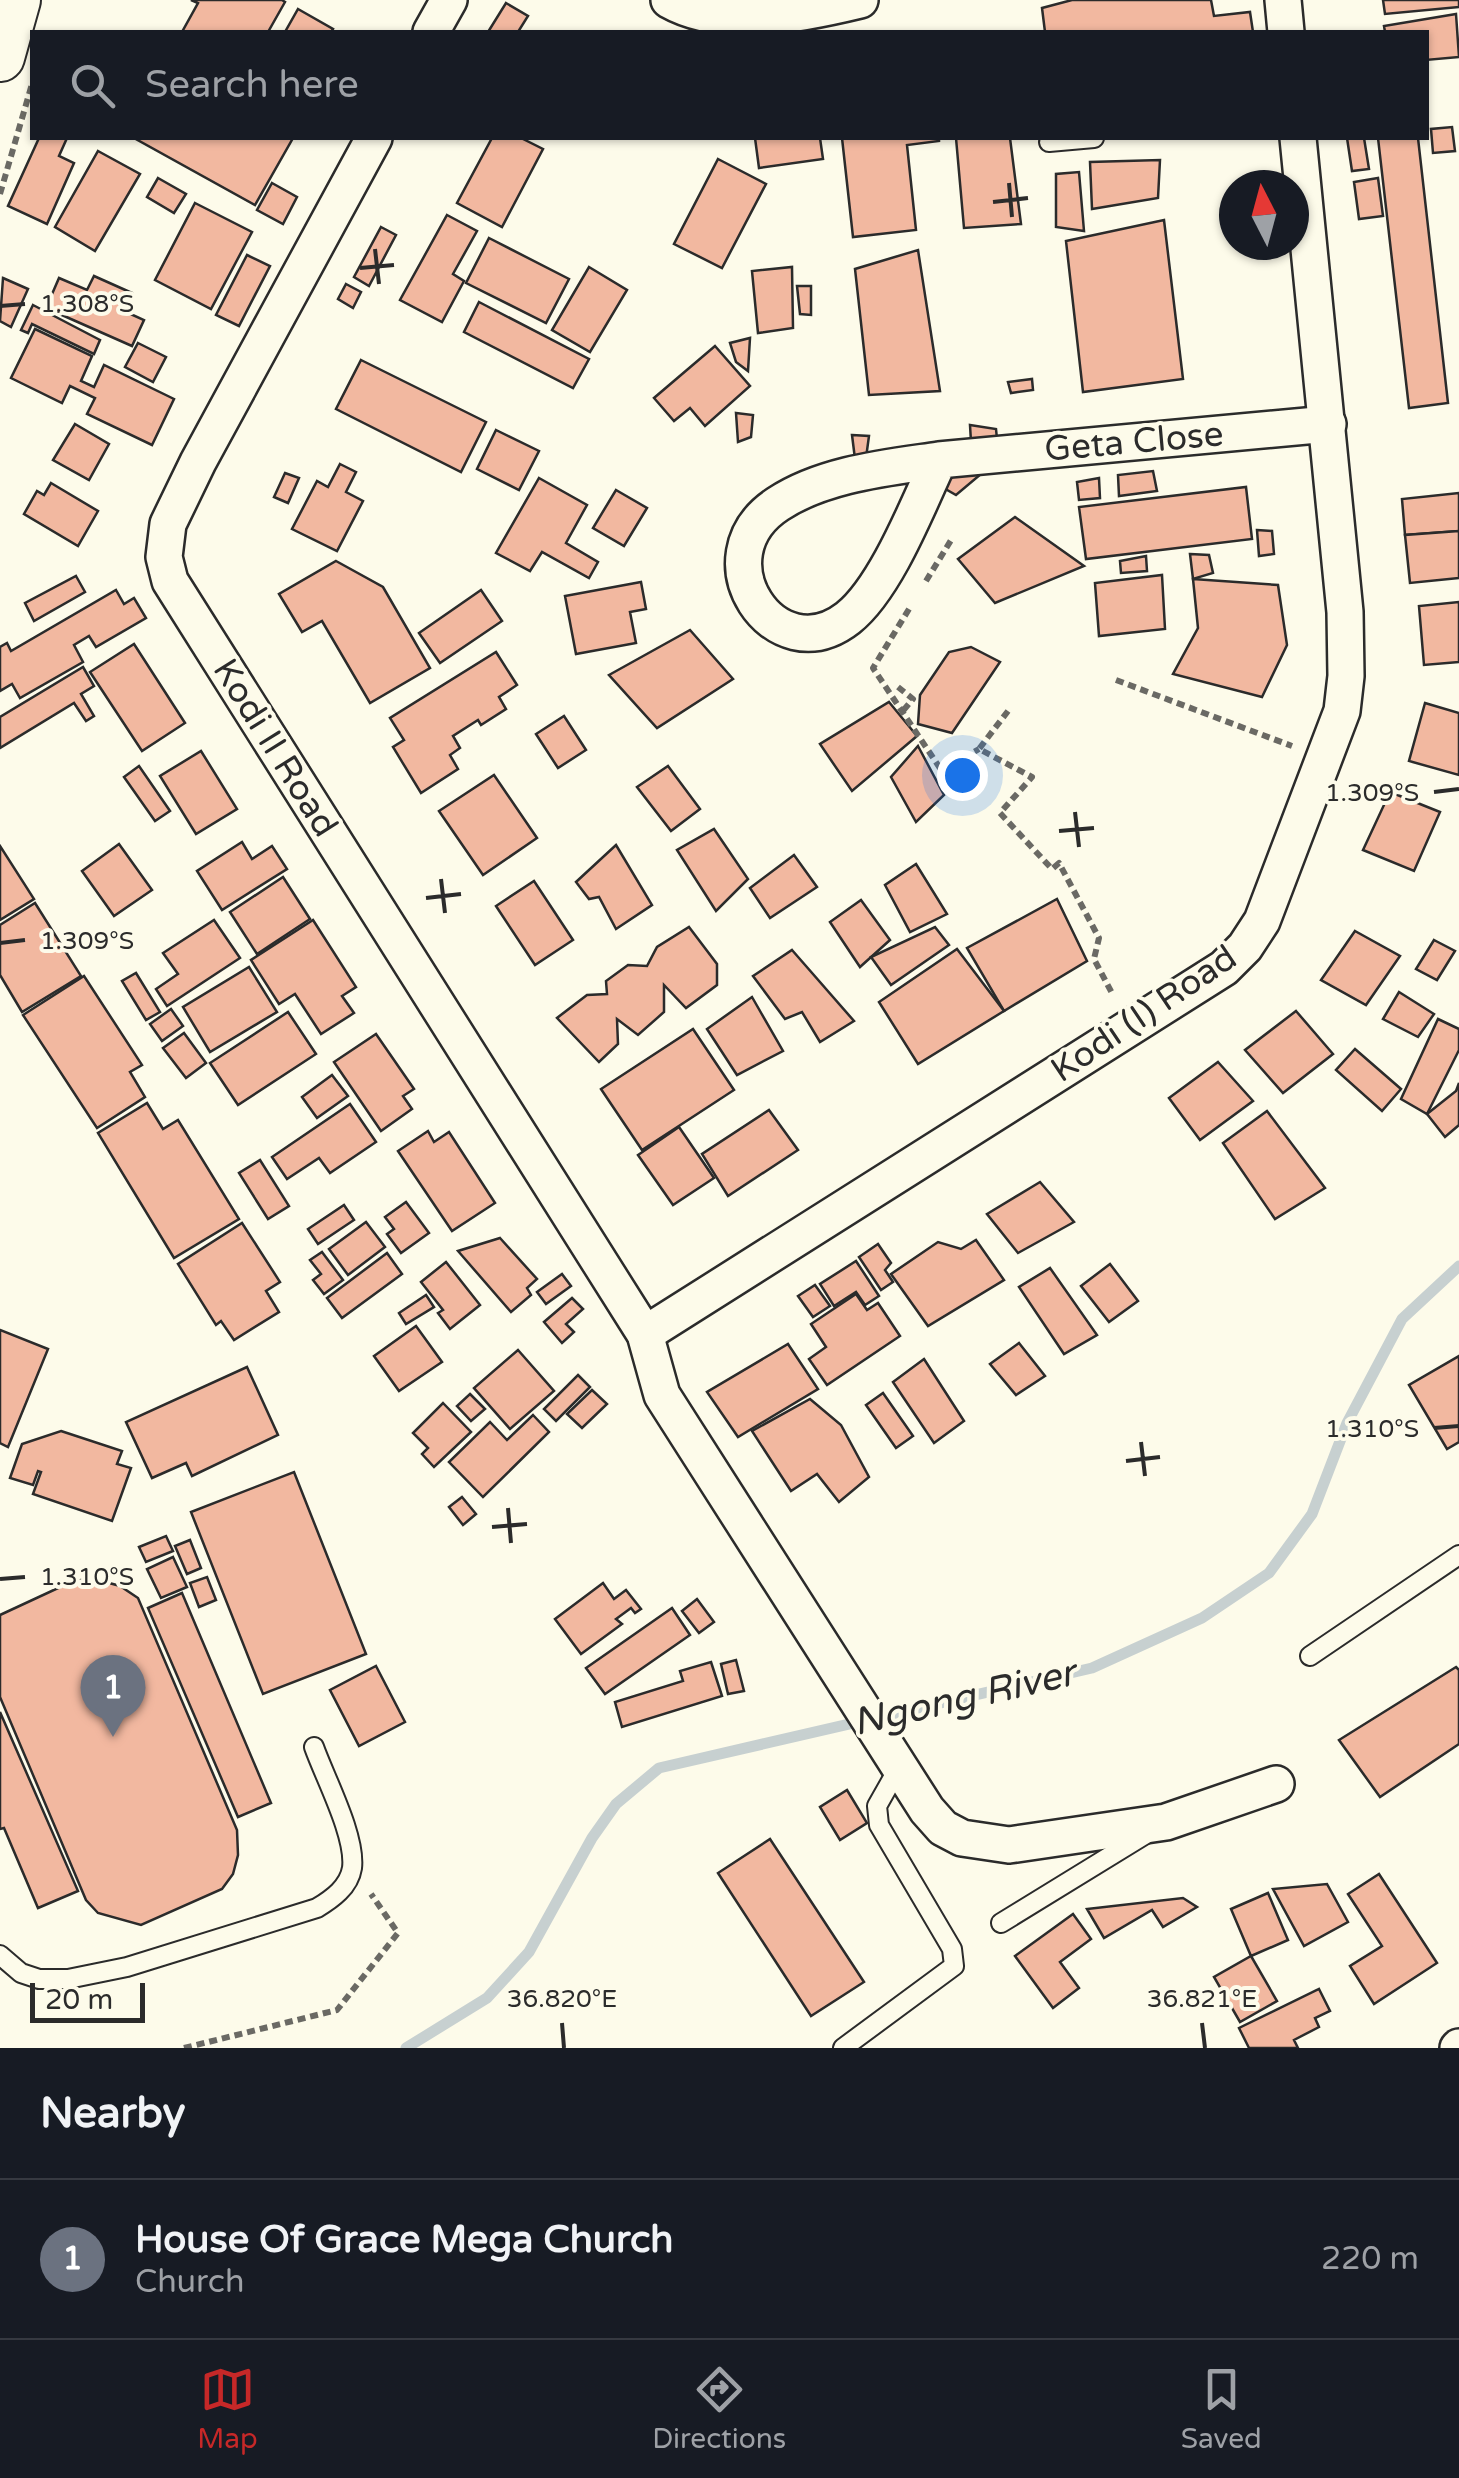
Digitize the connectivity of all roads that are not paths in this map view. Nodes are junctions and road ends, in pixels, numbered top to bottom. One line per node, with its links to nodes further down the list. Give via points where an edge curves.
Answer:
1 (16, 0): 8 (main road)
2 (449, 0): 6 (street)
3 (669, 0): 4 (street, via 772,18)
4 (860, 0)
5 (1283, 0): 7 (street)
6 (433, 30)
7 (1286, 30)
8 (0, 57)
9 (373, 140): 15 (street, Kodi II Road, via 198,462 168,524 164,557 170,581)
10 (1072, 140): 12 (lane)
11 (1298, 140): 13 (street, Kodi (I) Road)
12 (1050, 142)
13 (1328, 424): 14 (street, Geta Close); 15 (street, Kodi (I) Road, via 1346,612 1342,711 1262,921 1245,947 1224,968)
14 (939, 460): 14 (street, Geta Close, via 898,546 850,616 818,632 797,632 780,627 754,601 742,572 744,550 777,504 878,468)
15 (645, 1334): 19 (street, Kodi II Road, via 662,1395)
16 (1459, 1555): 17 (lane)
17 (1310, 1656)
18 (314, 1747): 23 (lane, via 349,1842 352,1868 334,1898 126,1967 68,1979 22,1973)
19 (892, 1757): 21 (street, Kodi II Road, via 944,1828 984,1844); 24 (lane, via 877,1806 879,1825 952,1950 954,1966)
20 (1276, 1784): 21 (street, Kodi II Road)
21 (1166, 1822): 22 (lane)
22 (1002, 1922)
23 (0, 1954)
24 (842, 2048)

